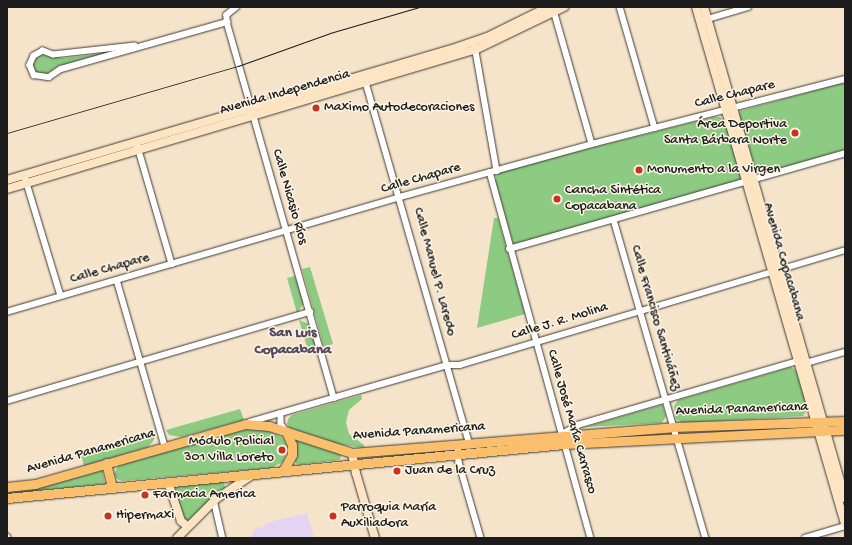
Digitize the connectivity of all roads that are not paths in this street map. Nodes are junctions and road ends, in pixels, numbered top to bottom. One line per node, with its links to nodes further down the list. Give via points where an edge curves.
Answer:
1 (237, 7): 9 (street, via 227,15)
2 (564, 7): 7 (main road, Avenida Independencia)
3 (620, 7): 18 (street)
4 (696, 7): 8 (main road, Avenida Copacabana)
5 (704, 7): 8 (main road, Avenida Copacabana)
6 (748, 7): 8 (street)
7 (552, 9): 11 (main road, Avenida Independencia); 20 (street)
8 (704, 20): 16 (main road, Avenida Copacabana)
9 (227, 22): 10 (street); 15 (street, Calle Nicasio Ríos)
10 (135, 46): 10 (street, via 53,55 43,51 34,56 30,65 34,75 44,78 61,69)
11 (475, 46): 12 (main road, Avenida Independencia); 14 (main road, Avenida Independencia); 23 (street)
12 (364, 75): 14 (street, Calle Manuel P. Laredo); 15 (main road, Avenida Independencia)
13 (845, 79): 16 (street, Calle Chapare)
14 (366, 83): 17 (main road, Avenida Independencia); 30 (street, Calle Manuel P. Laredo)
15 (249, 108): 17 (street, Calle Nicasio Ríos); 19 (main road, Avenida Independencia)
16 (729, 109): 18 (street, Calle Chapare); 27 (main road, Avenida Copacabana)
17 (252, 117): 21 (main road, Avenida Independencia); 32 (street, Calle Nicasio Ríos)
18 (655, 128): 20 (street, Calle Chapare)
19 (136, 141): 21 (street); 25 (main road, Avenida Independencia)
20 (592, 144): 23 (street, Calle Chapare)
21 (139, 150): 28 (main road, Avenida Independencia); 35 (street)
22 (845, 153): 27 (street)
23 (497, 171): 24 (street, Calle Chapare)
24 (490, 172): 30 (street, Calle Chapare); 33 (street, Calle José María Carrasco)
25 (24, 174): 26 (main road, Avenida Independencia); 28 (street)
26 (7, 180)
27 (750, 181): 31 (street); 36 (main road, Avenida Copacabana)
28 (27, 183): 29 (main road, Avenida Independencia); 38 (street)
29 (7, 189)
30 (400, 197): 32 (street, Calle Chapare); 46 (street, Calle Manuel P. Laredo)
31 (614, 220): 33 (street); 39 (street, Calle Francisco Santiváñez)
32 (285, 230): 35 (street, Calle Chapare); 41 (street, Calle Nicasio Ríos)
33 (510, 249): 42 (street, Calle José María Carrasco)
34 (845, 250): 36 (street, Calle J. R. Molina)
35 (172, 264): 37 (street, Calle Chapare)
36 (776, 270): 39 (street, Calle J. R. Molina); 45 (main road, Avenida Copacabana)
37 (117, 280): 38 (street, Calle Chapare); 44 (street)
38 (60, 296): 40 (street, Calle Chapare)
39 (640, 310): 42 (street, Calle J. R. Molina); 48 (street, Calle Francisco Santiváñez)
40 (7, 312)
41 (310, 312): 44 (street); 47 (street, Calle Nicasio Ríos)
42 (536, 342): 46 (street, Calle J. R. Molina, via 460,365); 58 (street, Calle José María Carrasco)
43 (845, 352): 45 (street)
44 (140, 362): 49 (street); 61 (street)
45 (802, 362): 48 (street); 53 (main road, Avenida Copacabana)
46 (447, 365): 47 (street, Calle J. R. Molina); 59 (street, Calle Manuel P. Laredo)
47 (334, 398): 50 (street, Calle J. R. Molina)
48 (666, 399): 54 (street, Calle Francisco Santiváñez); 58 (street, via 578,425)
49 (7, 401)
50 (281, 413): 52 (street, Calle J. R. Molina); 56 (street, via 281,424)
51 (845, 421): 53 (main road, Avenida Panamericana)
52 (245, 424): 56 (main road, Avenida Panamericana); 61 (main road, Avenida Panamericana)
53 (820, 425): 54 (main road, Avenida Panamericana); 55 (main road, Avenida Panamericana); 57 (main road, Avenida Panamericana); 73 (main road, Avenida Copacabana); 75 (main road, Avenida Copacabana)
54 (673, 427): 57 (street, Calle Francisco Santiváñez); 58 (main road, Avenida Panamericana)
55 (845, 430)
56 (286, 431): 62 (main road, Avenida Panamericana); 67 (main road, via 292,445 292,456)
57 (676, 436): 58 (main road, Avenida Panamericana); 82 (street, Calle Francisco Santiváñez)
58 (563, 439): 59 (main road, Avenida Panamericana); 63 (main road, Avenida Panamericana); 81 (street, Calle José María Carrasco)
59 (470, 443): 60 (main road, Avenida Panamericana); 63 (street, Calle Manuel P. Laredo)
60 (458, 444): 62 (main road, Avenida Panamericana); 64 (street)
61 (165, 446): 65 (main road, Avenida Panamericana)
62 (352, 453): 66 (main road)
63 (472, 453): 64 (main road, Avenida Panamericana)
64 (459, 455): 66 (main road, Avenida Panamericana); 80 (street)
65 (106, 463): 70 (main road, Avenida Panamericana, via 35,484); 71 (main road)
66 (354, 465): 67 (main road, Avenida Panamericana); 79 (main road)
67 (283, 471): 68 (main road, Avenida Panamericana)
68 (254, 474): 69 (main road, Avenida Panamericana); 74 (main road)
69 (168, 482): 71 (main road, Avenida Panamericana); 76 (main road, via 181,521)
70 (7, 487)
71 (112, 487): 72 (main road, Avenida Panamericana)
72 (7, 498)
73 (845, 498)
74 (214, 500): 76 (main road); 78 (street)
75 (845, 525): 83 (street)
76 (187, 526): 77 (main road)
77 (177, 538)
78 (223, 538)
79 (375, 538)
80 (481, 538)
81 (591, 538)
82 (706, 538)
83 (805, 538)

